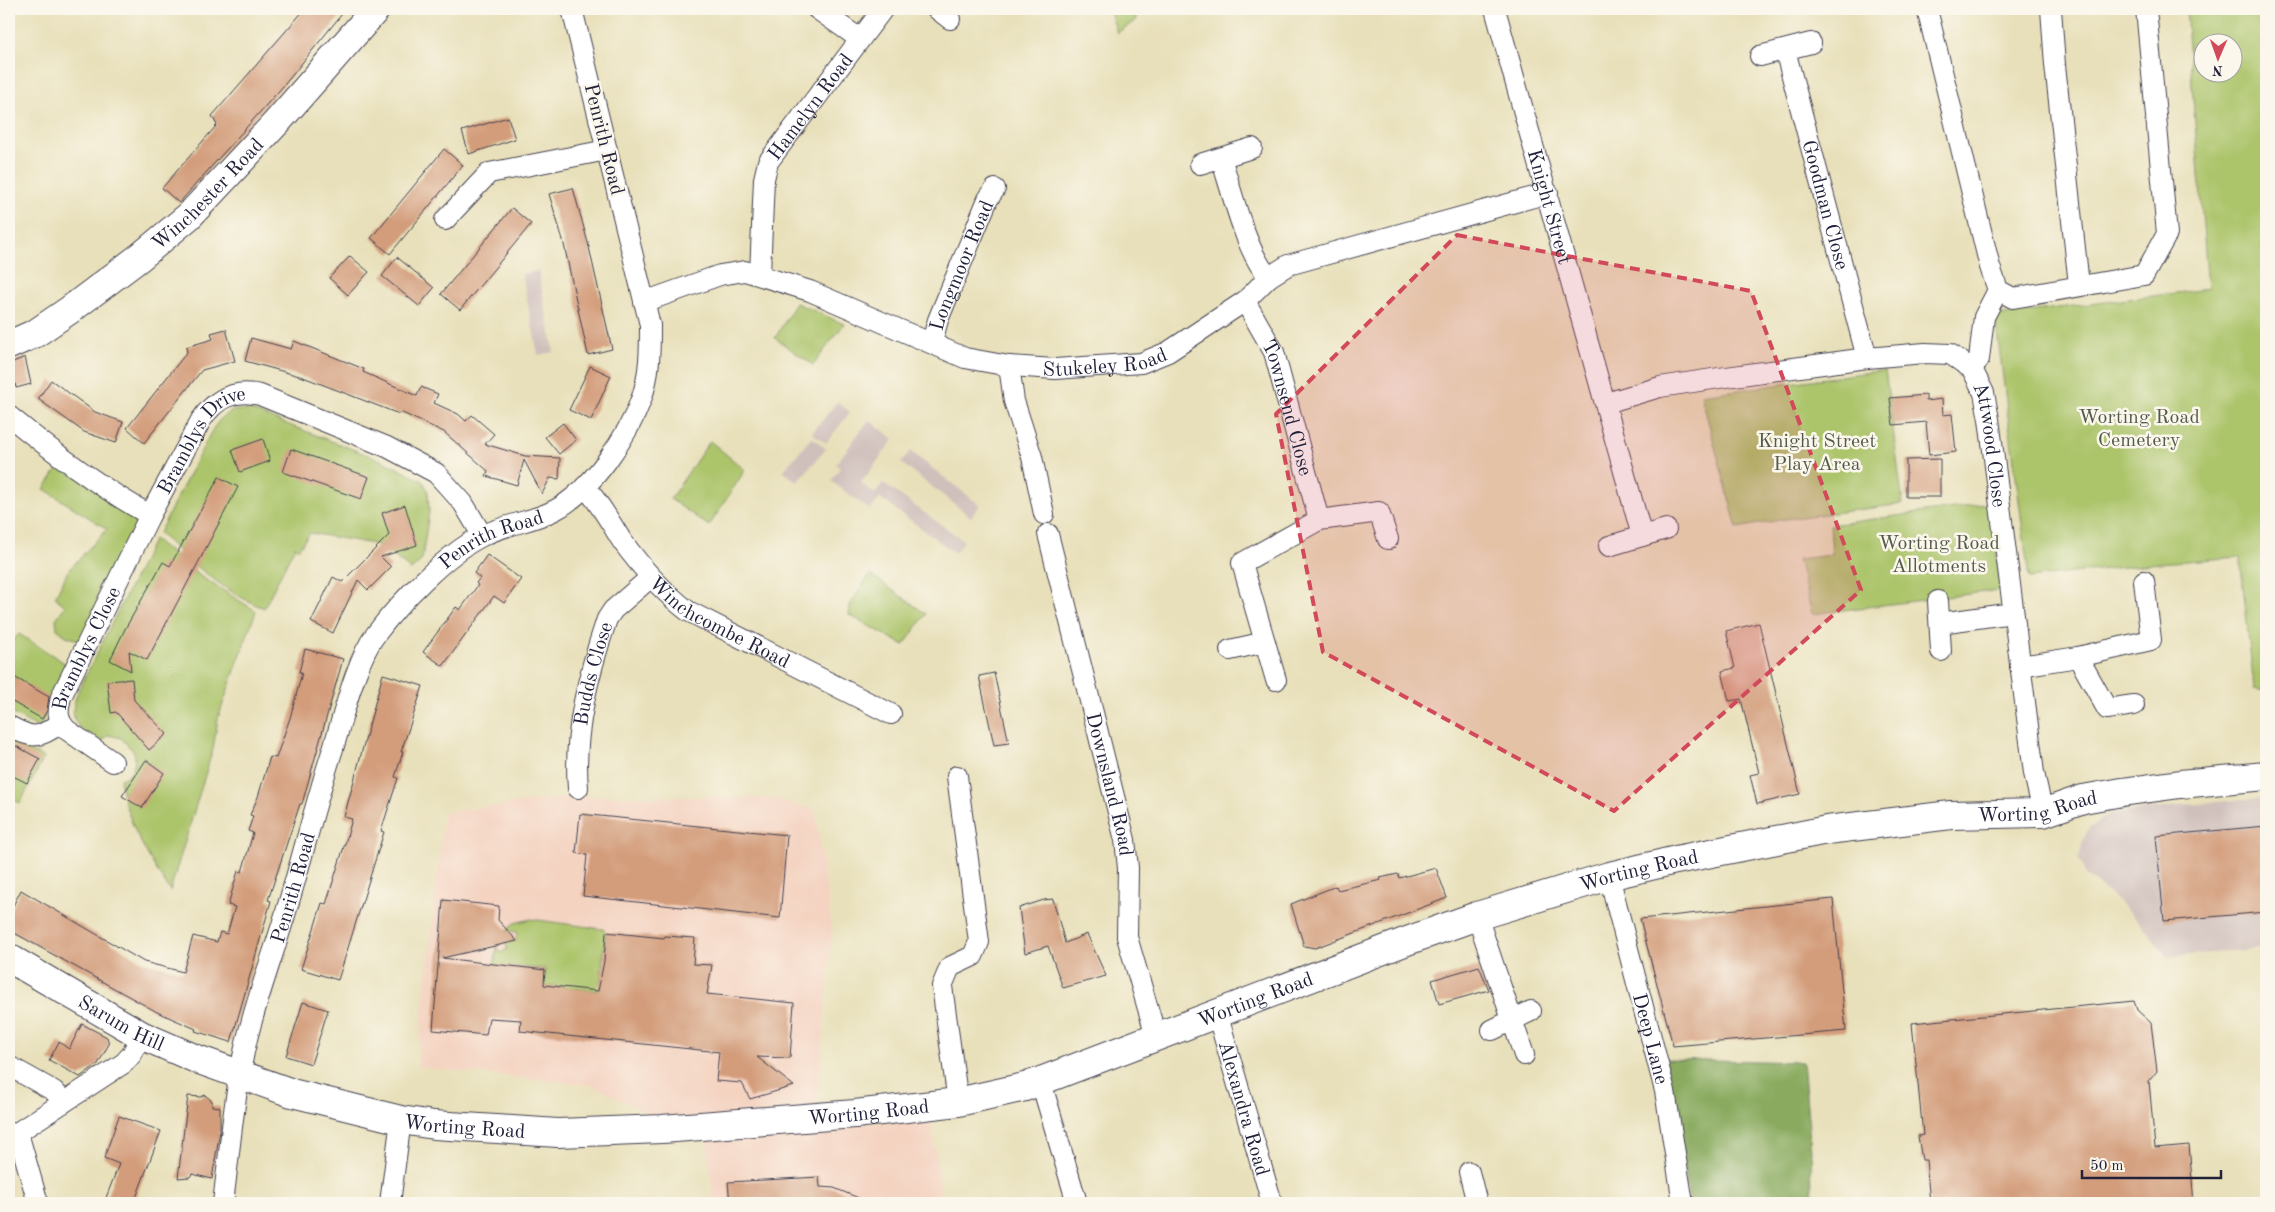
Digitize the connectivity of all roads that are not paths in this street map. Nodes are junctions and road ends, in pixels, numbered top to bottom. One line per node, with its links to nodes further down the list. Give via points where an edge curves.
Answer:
1 (376, 9): 27 (street, Winchester Road, via 189,216 71,309 36,333)
2 (572, 9): 14 (street, Penrith Road)
3 (816, 9): 9 (street)
4 (884, 9): 9 (street, Hamelyn Road)
5 (1495, 9): 18 (street, Knight Street)
6 (1927, 9): 23 (street)
7 (2051, 9): 22 (street)
8 (2146, 9): 22 (street, via 2167,234 2144,275)
9 (860, 39): 20 (street, Hamelyn Road, via 768,162 764,179)
10 (1811, 43): 11 (street)
11 (1786, 50): 12 (street); 28 (street, Goodman Close)
12 (1760, 56)
13 (1252, 148): 15 (street)
14 (607, 150): 19 (street, via 489,173); 25 (street, Penrith Road)
15 (1221, 158): 16 (street); 21 (street, via 1251,248)
16 (1200, 164)
17 (995, 189): 26 (street, Longmoor Road, via 938,320)
18 (1548, 194): 21 (street, Stukeley Road, via 1288,265); 31 (street, Knight Street)
19 (445, 220)
20 (760, 274): 25 (street, Stukeley Road, via 745,270 720,275); 26 (street, Stukeley Road, via 810,291)
21 (1269, 277): 24 (street, Stukeley Road)
22 (2078, 285): 23 (street, via 2013,298)
23 (1998, 290): 30 (street, Attwood Close, via 1984,317 1979,359)
24 (1245, 301): 29 (street, Stukeley Road, via 1168,352 1141,363 1055,369); 36 (street, Townsend Close, via 1274,352)
25 (644, 302): 33 (street, Penrith Road, via 650,325 650,353 642,396 619,441)
26 (932, 342): 29 (street, Stukeley Road, via 965,358)
27 (9, 345)
28 (1867, 358): 30 (street, via 1950,354); 31 (street, via 1660,388)
29 (1009, 366): 34 (street, via 1014,401 1032,457)
30 (1972, 369): 46 (street, Attwood Close, via 1984,393 1989,419)
31 (1606, 403): 40 (street, Knight Street)
32 (9, 416): 35 (street, Bramblys Drive, via 48,448)
33 (585, 487): 39 (street, Penrith Road, via 553,511); 43 (street, Winchcombe Road)
34 (1044, 514)
35 (150, 515): 39 (street, Bramblys Drive, via 208,409 224,397 247,392 386,447 436,473 463,503); 56 (street, Bramblys Close, via 61,696 58,712)
36 (1319, 520): 41 (street, via 1380,512); 48 (street, via 1242,563)
37 (1666, 529): 40 (street)
38 (1048, 534): 71 (street, Downsland Road, via 1125,840 1127,937)
39 (482, 536): 74 (street, Penrith Road, via 458,551 415,590 374,636 362,658 247,1038)
40 (1642, 536): 42 (street)
41 (1388, 539)
42 (1609, 546)
43 (651, 577): 55 (street, Winchcombe Road, via 665,594 688,611); 61 (street, Budds Close, via 607,619 583,710)
44 (2144, 581): 51 (street, via 2151,640)
45 (1938, 601): 47 (street)
46 (2013, 613): 47 (street); 52 (street, Attwood Close)
47 (1940, 623): 50 (street)
48 (1265, 642): 49 (street); 53 (street)
49 (1230, 650)
50 (1941, 652)
51 (2078, 657): 52 (street); 54 (street, via 2107,709)
52 (2020, 666): 62 (street, Attwood Close, via 2034,774)
53 (1276, 680)
54 (2134, 705)
55 (891, 714)
56 (61, 724): 57 (street, via 42,736 27,736); 58 (street, Bramblys Close)
57 (9, 726)
58 (113, 762)
59 (957, 776): 77 (street, via 979,942 973,956 950,967 942,986)
60 (2266, 776): 62 (street, Worting Road, via 2122,792 2083,799)
61 (578, 788)
62 (2043, 813): 63 (street, Worting Road, via 1951,815 1827,830)
63 (1609, 876): 64 (street, Worting Road); 87 (street, Deep Lane, via 1665,1090)
64 (1477, 916): 67 (street, Worting Road); 68 (street)
65 (9, 958): 70 (street, Sarum Hill)
66 (1531, 1011): 68 (street)
67 (1217, 1013): 71 (street, Worting Road); 85 (street, Alexandra Road)
68 (1511, 1021): 69 (street); 72 (street)
69 (1492, 1030)
70 (141, 1035): 74 (street, Sarum Hill); 76 (street, via 124,1063)
71 (1156, 1036): 75 (street, Worting Road)
72 (1524, 1055)
73 (9, 1066): 76 (street, via 54,1091)
74 (240, 1076): 78 (street, Worting Road, via 292,1093); 82 (street, Penrith Road)
75 (1040, 1082): 77 (street, Worting Road); 84 (street)
76 (64, 1102): 79 (street)
77 (958, 1102): 78 (street, Worting Road, via 726,1124 558,1133)
78 (401, 1120): 83 (street)
79 (13, 1136): 81 (street)
80 (1469, 1172): 86 (street)
81 (38, 1203)
82 (223, 1203)
83 (390, 1203)
84 (1077, 1203)
85 (1272, 1203)
86 (1477, 1203)
87 (1683, 1203)

